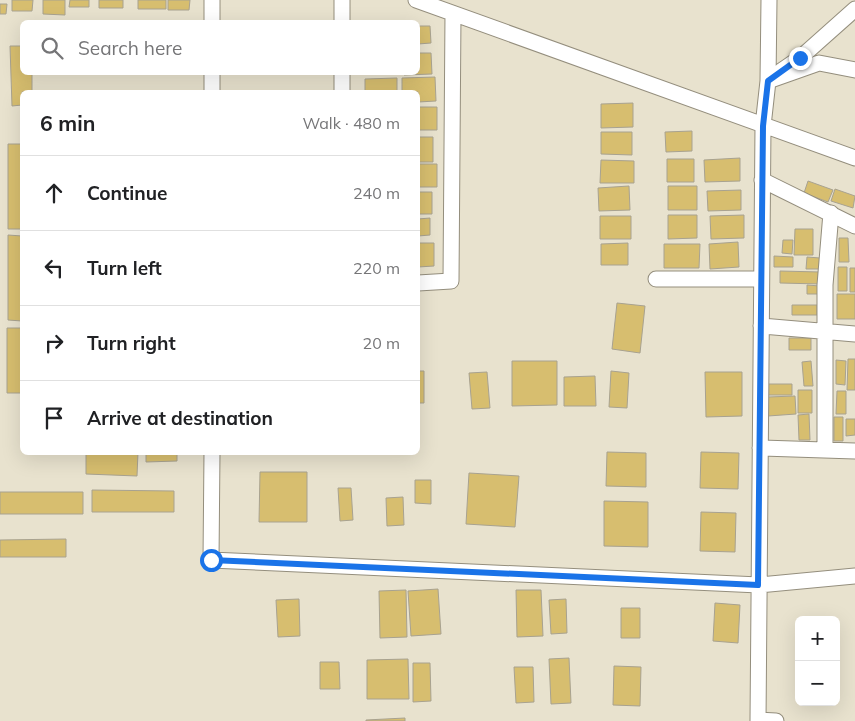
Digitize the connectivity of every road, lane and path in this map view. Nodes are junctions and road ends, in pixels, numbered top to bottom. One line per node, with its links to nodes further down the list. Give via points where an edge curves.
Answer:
1 (212, 0): 7 (street)
2 (342, 0): 8 (street)
3 (416, 0): 6 (street)
4 (769, 0): 12 (street)
5 (855, 9): 12 (street, via 800,58)
6 (453, 14): 15 (street); 22 (street, via 450,281)
7 (212, 20)
8 (342, 20)
9 (855, 70): 12 (street, via 819,63)
10 (212, 75): 13 (street)
11 (342, 75): 14 (street)
12 (768, 81): 15 (street)
13 (212, 90)
14 (342, 90)
15 (763, 126): 16 (street); 17 (street)
16 (855, 158)
17 (762, 180): 18 (street); 21 (street)
18 (831, 213): 19 (street); 24 (street, via 824,285)
19 (855, 226)
20 (656, 279): 21 (street)
21 (761, 280): 23 (street)
22 (420, 283)
23 (761, 326): 24 (street); 26 (street)
24 (824, 332): 25 (street); 27 (street)
25 (855, 334)
26 (760, 448): 27 (street); 31 (street)
27 (825, 450): 28 (street)
28 (855, 451)
29 (212, 455): 31 (street, via 211,560)
30 (855, 576): 31 (street)
31 (758, 585): 32 (street)
32 (758, 720): 33 (street)
33 (776, 721)

